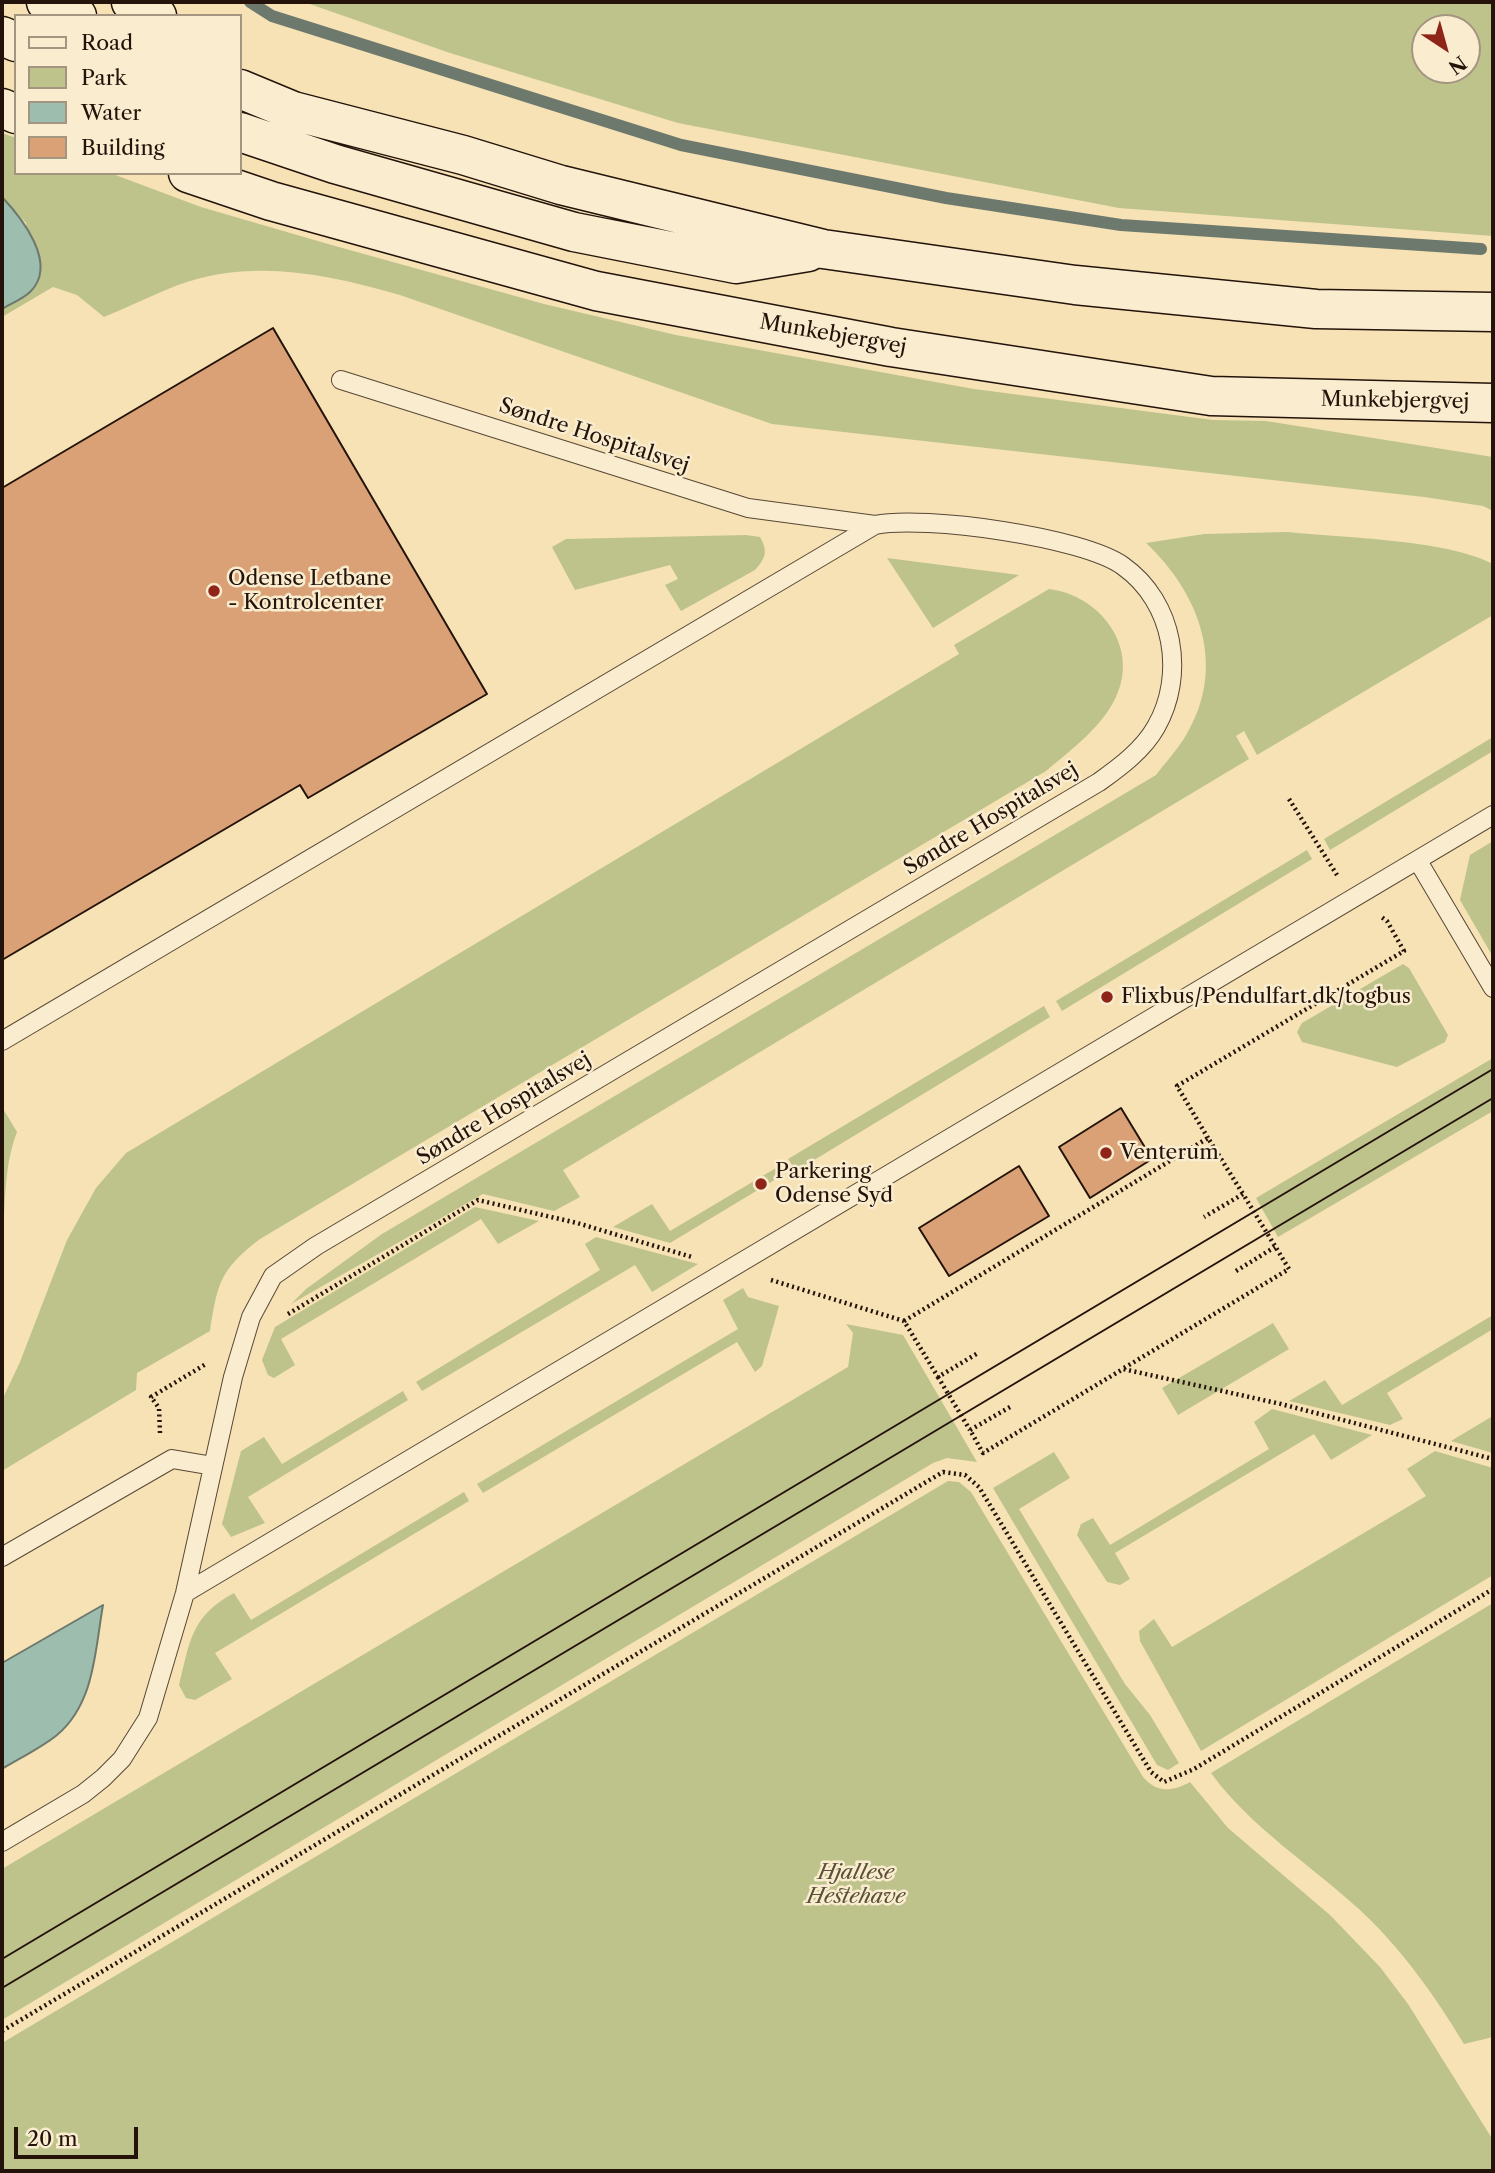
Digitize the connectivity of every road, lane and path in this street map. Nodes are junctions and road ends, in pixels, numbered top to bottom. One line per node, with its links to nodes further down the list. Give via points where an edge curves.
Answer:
1 (46, 2): 3 (street)
2 (131, 2): 4 (street)
3 (73, 14)
4 (153, 14)
5 (242, 90): 8 (street, via 293,111 561,185)
6 (242, 133): 8 (street, via 574,232 736,264)
7 (194, 175): 11 (street, Munkebjergvej, via 271,201 622,296 891,347 1211,396)
8 (823, 249): 9 (street, via 1075,285 1303,307)
9 (1493, 312)
10 (341, 380): 14 (lane, Søndre Hospitalsvej, via 748,509)
11 (1394, 401): 12 (street, Munkebjergvej); 13 (lane)
12 (1493, 403)
13 (1493, 415)
14 (875, 525): 20 (lane); 28 (lane, Søndre Hospitalsvej, via 926,523 1028,535 1091,549 1123,565 1156,600 1169,637 1172,684 1155,729 1119,768 1073,797 297,1258 272,1276)
15 (1289, 799): 18 (path)
16 (1493, 815): 17 (lane)
17 (1418, 861): 18 (lane); 19 (lane)
18 (1353, 900): 21 (path, via 1387,921 1404,951 1177,1086); 25 (lane)
19 (1493, 988)
20 (2, 1041)
21 (1208, 1138): 22 (path); 27 (path)
22 (1243, 1194): 23 (path); 24 (path)
23 (1204, 1217)
24 (1275, 1247): 26 (path); 30 (path, via 1289,1269)
25 (731, 1269): 27 (path); 28 (path, via 577,1223 478,1200); 39 (lane)
26 (1236, 1271)
27 (904, 1321): 31 (path)
28 (244, 1340): 35 (path, via 151,1397 159,1408); 36 (lane, Søndre Hospitalsvej)
29 (978, 1353): 31 (path)
30 (1124, 1368): 33 (path, via 983,1452); 34 (path)
31 (938, 1377): 33 (path)
32 (1010, 1408): 33 (path)
33 (970, 1430)
34 (1493, 1460)
35 (160, 1466): 36 (lane, via 172,1459); 37 (lane)
36 (213, 1466): 39 (lane, Søndre Hospitalsvej)
37 (2, 1557)
38 (1493, 1589): 41 (path, via 1194,1769 1164,1782 1151,1772 979,1487 957,1472 943,1472)
39 (184, 1593): 40 (lane, Søndre Hospitalsvej, via 148,1718 129,1749 83,1794)
40 (2, 1842)
41 (2, 2031)

